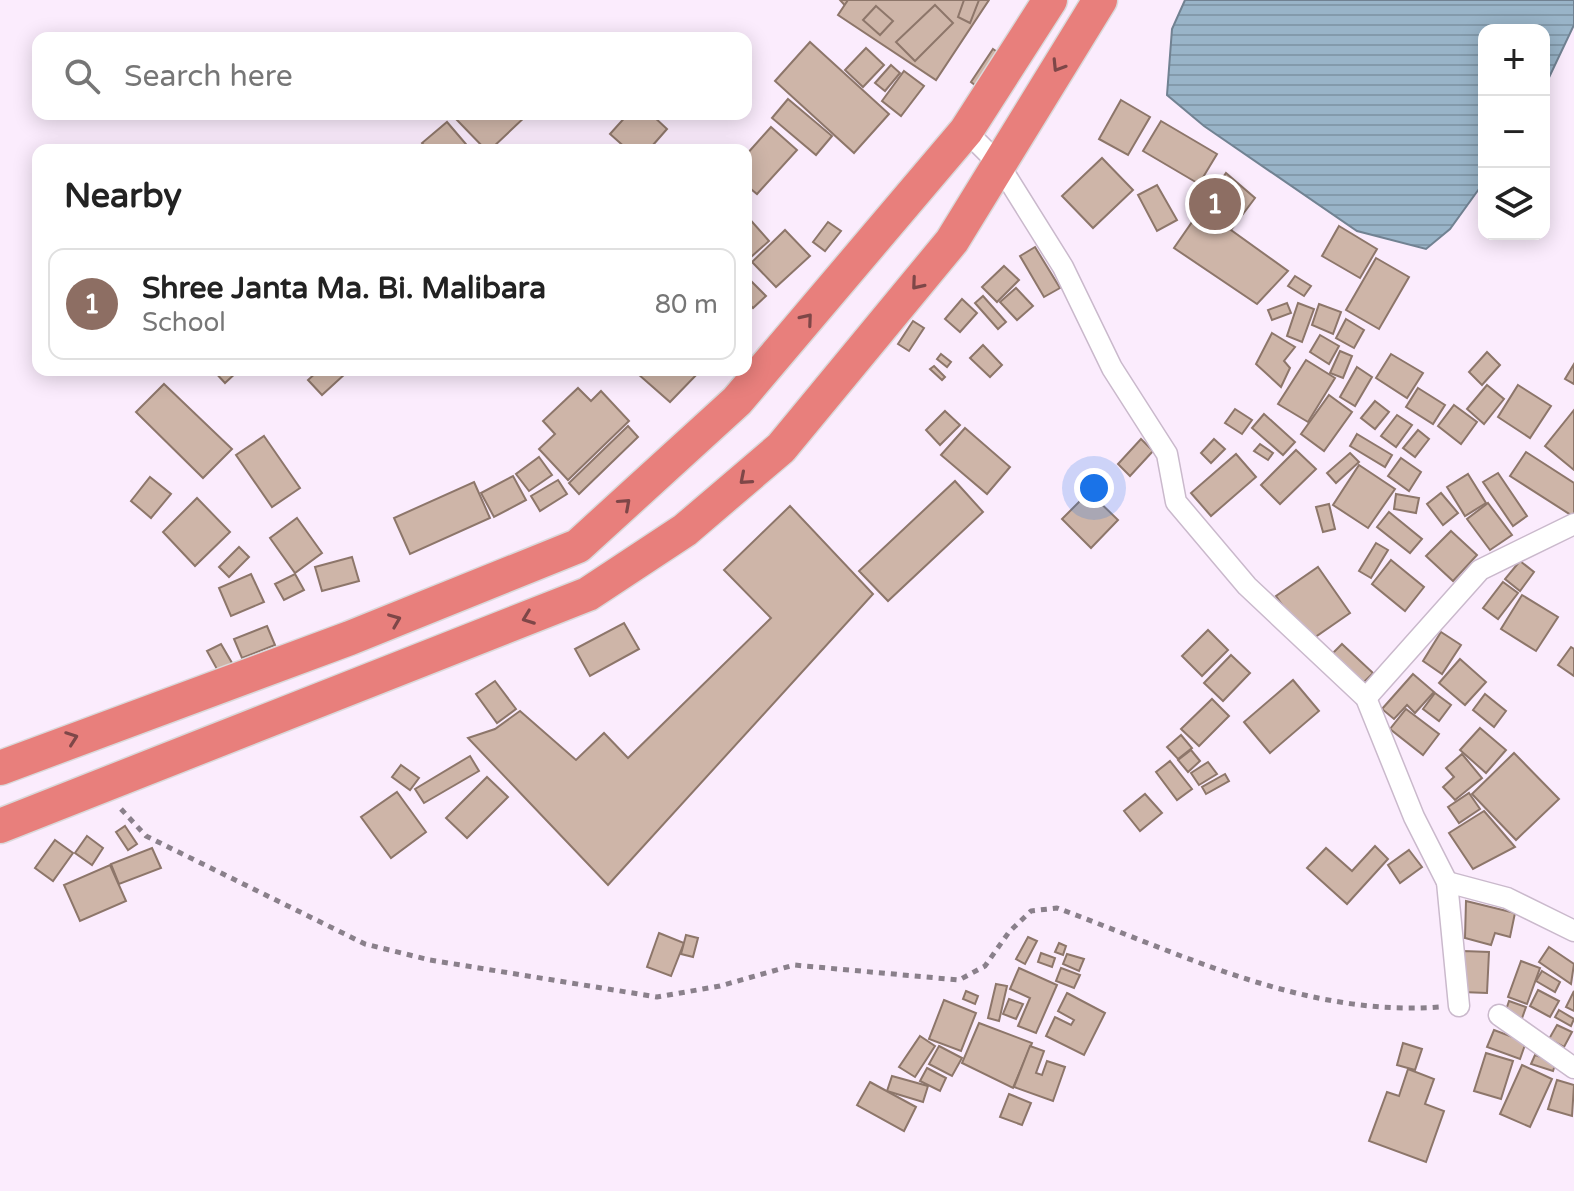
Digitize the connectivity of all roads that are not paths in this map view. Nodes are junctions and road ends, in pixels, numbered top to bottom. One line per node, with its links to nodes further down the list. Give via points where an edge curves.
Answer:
1 (1050, 0): 3 (highway)
2 (1100, 0): 4 (highway, one-way to 4)
3 (966, 131): 4 (street); 6 (highway, one-way to 3, via 578,546 737,401)
4 (998, 163): 7 (highway, one-way to 7, via 952,241 781,448 685,530 588,594); 8 (street, via 1063,267 1112,368 1167,454 1176,502 1247,586)
5 (1574, 524): 8 (street, via 1480,570)
6 (350, 638): 7 (highway); 9 (highway, one-way to 6)
7 (366, 681): 10 (highway)
8 (1366, 698): 11 (street, via 1414,817)
9 (0, 768)
10 (0, 826)
11 (1447, 882): 12 (street, via 1507,898); 13 (street)
12 (1574, 931)
13 (1459, 1006)
14 (1499, 1015): 15 (street)
15 (1574, 1068)

